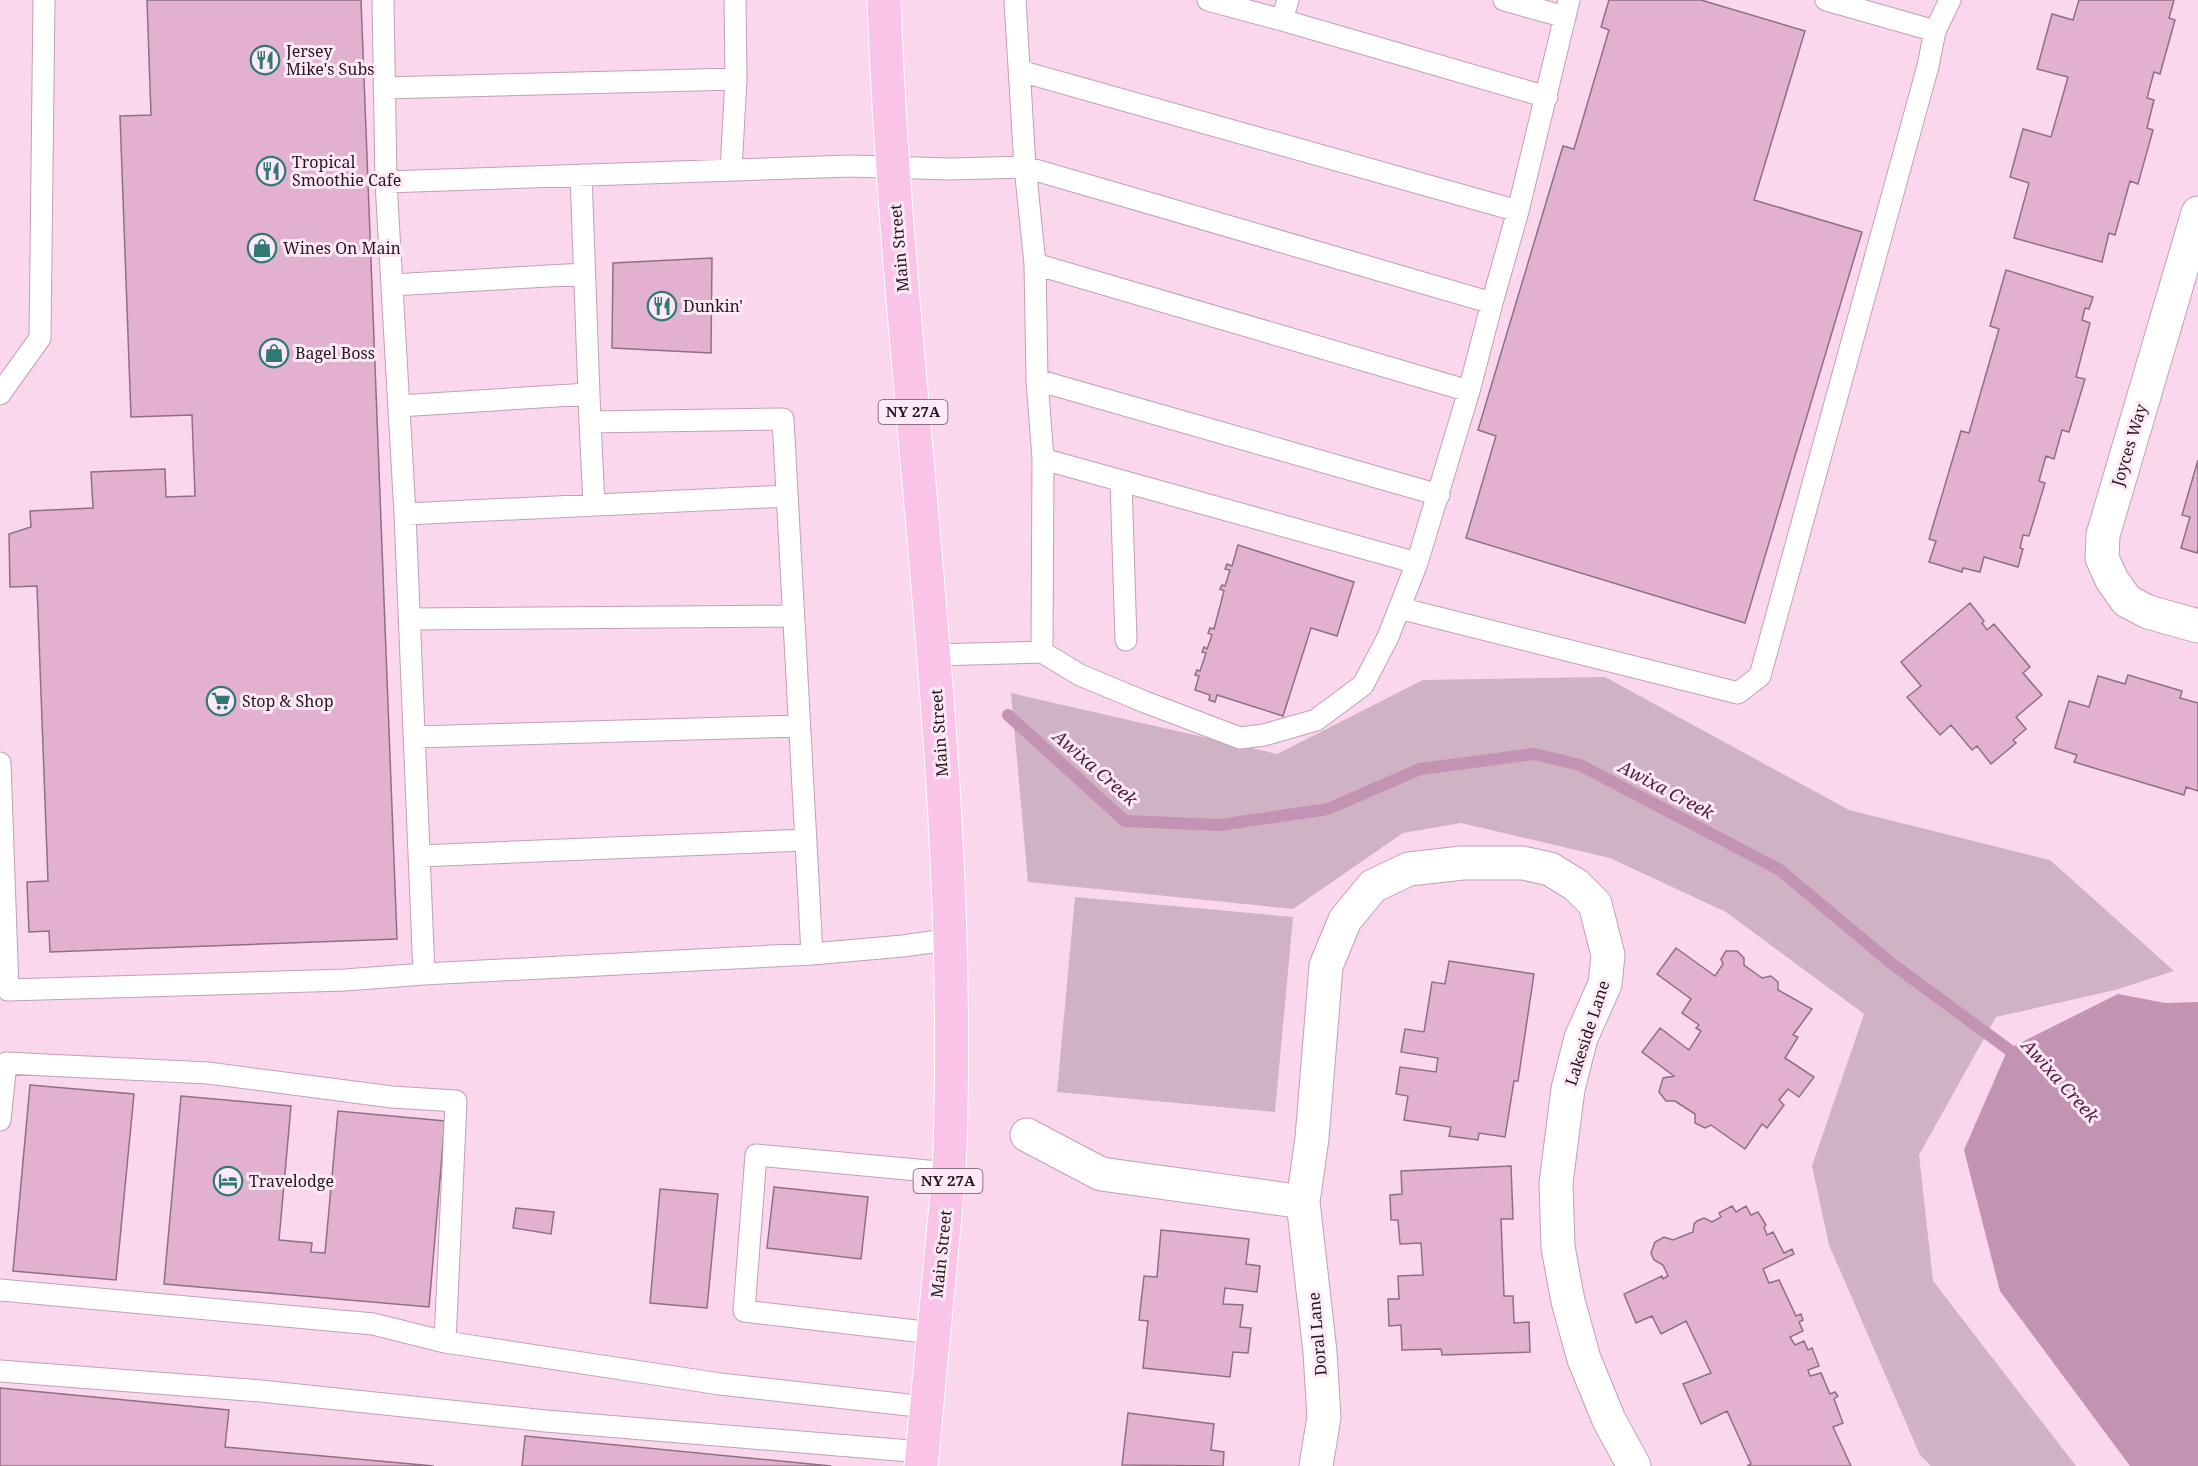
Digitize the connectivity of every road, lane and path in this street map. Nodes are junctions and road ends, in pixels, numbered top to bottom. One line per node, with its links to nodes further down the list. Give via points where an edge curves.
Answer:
1 (44, 0): 30 (lane, via 40,338)
2 (383, 0): 15 (lane)
3 (735, 0): 14 (lane)
4 (884, 0): 18 (main road, Main Street / NY 27A)
5 (1015, 0): 13 (lane)
6 (1208, 0): 11 (lane)
7 (1504, 0): 10 (lane)
8 (1826, 0): 12 (lane)
9 (1950, 0): 12 (lane)
10 (1567, 8): 16 (lane)
11 (1285, 10): 16 (lane)
12 (1935, 31): 41 (lane, via 1760,676 1738,693)
13 (1020, 71): 17 (lane); 22 (lane)
14 (736, 79): 15 (lane); 19 (lane)
15 (384, 88): 21 (lane)
16 (1547, 97): 22 (lane)
17 (1025, 167): 18 (lane); 24 (lane); 27 (lane)
18 (892, 168): 19 (lane); 47 (main road, Main Street / NY 27A)
19 (731, 170): 20 (lane)
20 (580, 175): 21 (lane); 25 (lane)
21 (386, 182): 26 (lane)
22 (1518, 211): 27 (lane)
23 (2198, 213): 44 (street, Joyces Way, via 2103,535 2102,558 2127,601 2148,612)
24 (1035, 264): 28 (lane); 29 (lane)
25 (584, 274): 26 (lane); 31 (lane)
26 (392, 285): 32 (lane)
27 (1492, 303): 29 (lane)
28 (1037, 380): 34 (lane); 36 (lane)
29 (1469, 391): 36 (lane)
30 (0, 394)
31 (588, 394): 32 (lane); 33 (lane)
32 (399, 405): 39 (lane)
33 (590, 422): 37 (lane, via 783,419); 38 (lane)
34 (1043, 459): 35 (lane); 46 (lane)
35 (1121, 482): 40 (lane); 45 (lane)
36 (1439, 495): 40 (lane)
37 (787, 496): 38 (lane); 42 (lane)
38 (594, 505): 39 (lane)
39 (405, 514): 43 (lane)
40 (1417, 563): 41 (lane)
41 (1398, 608): 46 (lane, via 1363,685 1316,720 1240,738 1080,675)
42 (793, 616): 43 (lane); 48 (lane)
43 (409, 620): 49 (lane)
44 (2198, 626)
45 (1126, 640)
46 (1042, 652): 47 (lane)
47 (934, 655): 53 (main road, Main Street / NY 27A)
48 (799, 726): 49 (lane); 51 (lane)
49 (415, 737): 52 (lane)
50 (0, 763): 55 (lane, via 8,990 334,981)
51 (806, 840): 52 (lane); 54 (lane)
52 (419, 856): 55 (lane)
53 (952, 939): 54 (lane); 58 (main road, Main Street / NY 27A)
54 (812, 954): 55 (lane)
55 (424, 974)
56 (0, 1120): 62 (lane, via 6,1063 208,1073 392,1097 456,1101)
57 (1027, 1135): 59 (street, via 1101,1174)
58 (949, 1173): 61 (main road, Main Street / NY 27A); 61 (lane, via 756,1155 744,1311)
59 (1303, 1202): 66 (street, Doral Lane, via 1324,1417); 67 (street, Lakeside Lane, via 1326,966 1345,920 1373,886 1410,869 1462,863 1523,863 1550,868 1576,885 1594,904 1608,955 1605,984 1581,1038 1568,1089 1556,1183 1558,1247 1584,1359 1609,1420)
60 (0, 1290): 62 (lane, via 373,1324)
61 (933, 1333): 64 (main road, Main Street / NY 27A)
62 (445, 1342): 64 (lane, via 720,1384)
63 (0, 1371): 65 (lane, via 261,1391)
64 (926, 1407): 65 (main road, Main Street / NY 27A)
65 (922, 1459)
66 (1316, 1466)
67 (1634, 1466)

